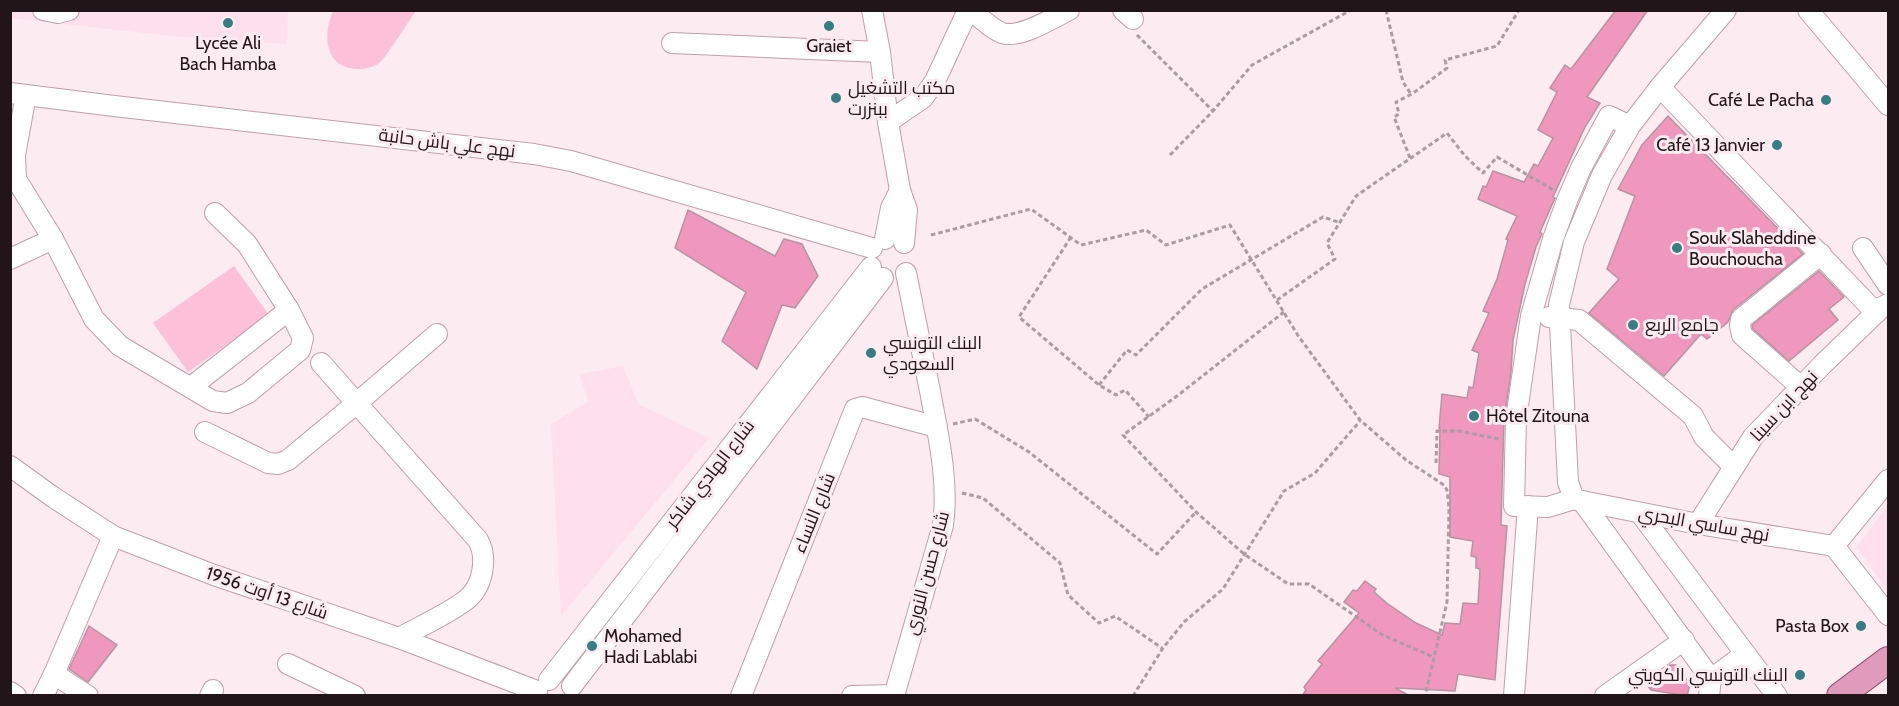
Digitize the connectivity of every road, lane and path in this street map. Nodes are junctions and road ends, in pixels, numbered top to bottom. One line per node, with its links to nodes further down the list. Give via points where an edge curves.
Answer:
1 (43, 10): 2 (street)
2 (69, 10)
3 (872, 10): 13 (street, شارع حسن النوري)
4 (969, 10): 5 (street, via 1002,33 1010,34 1021,33); 19 (street, via 923,98)
5 (1069, 10)
6 (1350, 10): 18 (path, via 1252,65)
7 (1386, 10): 16 (path, via 1403,82)
8 (1519, 10): 16 (path, via 1497,45 1445,60 1447,68)
9 (1726, 10): 14 (street)
10 (1808, 10): 17 (street)
11 (1128, 15): 18 (path, via 1137,34)
12 (672, 43): 13 (street)
13 (880, 52): 19 (street, شارع حسن النوري)
14 (1660, 87): 20 (street); 31 (street)
15 (19, 94): 28 (street, via 16,179); 30 (street, نهج علي باش حانبة, via 534,154 591,166)
16 (1412, 94): 22 (path, via 1396,102 1399,114 1394,117)
17 (1888, 105)
18 (1213, 111): 21 (path)
19 (888, 122): 30 (street, شارع حسن النوري, via 907,210)
20 (1630, 126): 23 (street, via 1609,116); 41 (street, via 1602,175 1574,242)
21 (1170, 155)
22 (1410, 158): 23 (path, via 1447,133 1483,173 1497,157); 25 (path, via 1356,196)
23 (1568, 198): 40 (street)
24 (214, 213): 38 (street, via 247,244)
25 (1341, 223): 33 (path, via 1323,217); 36 (path, via 1327,243 1335,259)
26 (931, 235): 27 (path, via 1031,209)
27 (1071, 237): 33 (path, via 1081,245 1146,230 1166,245 1230,225); 44 (path, via 1019,317)
28 (53, 239): 32 (street); 45 (street, via 94,319 120,346)
29 (1863, 248): 35 (street)
30 (883, 255): 34 (street, via 899,278); 34 (street, شارع حسن النوري, via 908,248 911,261); 76 (street, شارع الهادي شاكر); 77 (street, شارع الهادي شاكر)
31 (1821, 255): 37 (street); 46 (street, via 1741,319 1740,326 1743,335)
32 (10, 259)
33 (1252, 260): 36 (path); 44 (path, via 1202,289 1136,355 1127,350)
34 (906, 273): 50 (street, شارع حسن النوري)
35 (1888, 285)
36 (1277, 300): 39 (path)
37 (1882, 309): 46 (street, نهج ابن سينا)
38 (289, 310): 45 (street); 45 (street, via 303,338 300,350 248,393 227,403 213,401)
39 (1284, 312): 48 (path); 49 (path)
40 (1531, 316): 41 (street); 52 (street)
41 (1559, 317): 55 (street, via 1579,320 1684,408 1696,420 1704,437); 58 (street, via 1568,482)
42 (437, 334): 47 (street)
43 (321, 363): 47 (street)
44 (1100, 385): 48 (path, via 1116,395 1125,390)
45 (191, 387)
46 (1802, 388): 55 (street, نهج ابن سينا, via 1753,437)
47 (358, 402): 51 (street, via 278,464 268,464); 67 (street, via 483,549 483,571 474,592)
48 (1149, 417): 60 (path, via 1123,435)
49 (1360, 420): 65 (path, via 1315,473 1284,490); 71 (path, via 1448,490 1447,602)
50 (937, 427): 57 (street, شارع حسن النوري); 60 (path, via 975,419 1029,452 1156,554); 84 (street, شارع النساء, via 862,407 855,409)
51 (205, 432)
52 (1515, 442): 53 (path, via 1437,431); 59 (street)
53 (1436, 463)
54 (10, 466): 63 (street, شارع 13 أوت 1956)
55 (1734, 467): 62 (street, نهج ابن سينا)
56 (1888, 480): 64 (street)
57 (945, 490): 69 (path, via 983,498 1060,563 1068,595 1099,623 1115,616); 79 (street, شارع حسن النوري, via 943,525)
58 (1578, 500): 59 (street, نهج ساسي البحري, via 1548,507); 61 (street, نهج ساسي البحري); 68 (street)
59 (1521, 506): 88 (street)
60 (1196, 513): 65 (path)
61 (1640, 513): 62 (street, نهج ساسي البحري); 70 (street)
62 (1698, 524): 64 (street, نهج ساسي البحري)
63 (113, 537): 67 (street, شارع 13 أوت 1956); 74 (street)
64 (1834, 546): 66 (street)
65 (1244, 554): 69 (path, via 1222,589 1184,622); 71 (path, via 1288,584 1309,584 1381,634)
66 (1888, 615)
67 (399, 638): 76 (street, شارع 13 أوت 1956)
68 (1683, 640): 75 (street); 89 (street)
69 (1162, 648): 86 (path)
70 (1745, 654): 75 (street); 90 (street)
71 (1433, 657): 87 (path)
72 (1888, 660): 91 (main road)
73 (288, 664): 83 (street)
74 (54, 674): 81 (street); 82 (street)
75 (1710, 687)
76 (541, 689): 77 (street, شارع 13 أوت 1956, via 558,679)
77 (575, 691)
78 (10, 692): 80 (street)
79 (894, 695): 85 (street)
80 (16, 696)
81 (43, 696)
82 (88, 696)
83 (355, 696)
84 (741, 696)
85 (852, 696)
86 (1133, 696)
87 (1425, 696)
88 (1514, 696)
89 (1605, 696)
90 (1777, 696)
91 (1840, 696)

